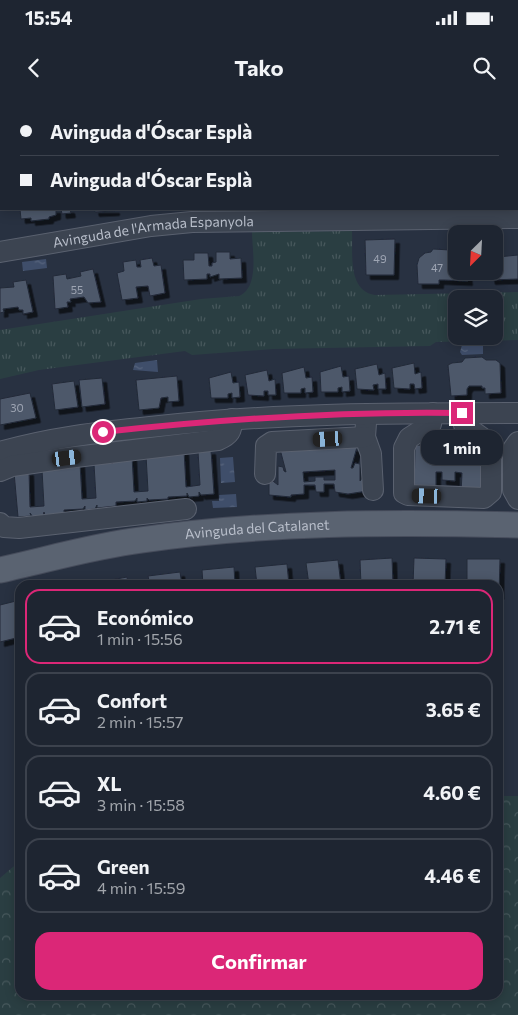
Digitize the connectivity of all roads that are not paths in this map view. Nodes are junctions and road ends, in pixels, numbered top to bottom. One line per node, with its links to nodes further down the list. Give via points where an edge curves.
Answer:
1 (518, 218): 2 (street, Avinguda de l'Armada Espanyola, via 192,222)
2 (0, 252)
3 (433, 413): 4 (street); 4 (street, via 431,424 408,438 404,448 404,493 484,498 491,492 491,450 483,437 464,425); 5 (street)
4 (462, 413): 6 (street)
5 (365, 414): 7 (street); 8 (street)
6 (518, 414)
7 (232, 419): 10 (street, via 103,432 26,444); 11 (street, via 231,432 218,440 67,458 12,466)
8 (365, 437): 12 (street, via 272,442 264,453); 13 (street, via 371,454)
9 (518, 442): 14 (street, via 513,449 513,490)
10 (0, 452)
11 (0, 471)
12 (265, 474)
13 (373, 490)
14 (518, 499)
15 (186, 509): 16 (street, via 19,528 4,527)
16 (0, 523)
17 (518, 526): 18 (main road, Avinguda del Catalanet, via 391,522 252,529 140,540)
18 (0, 570)

